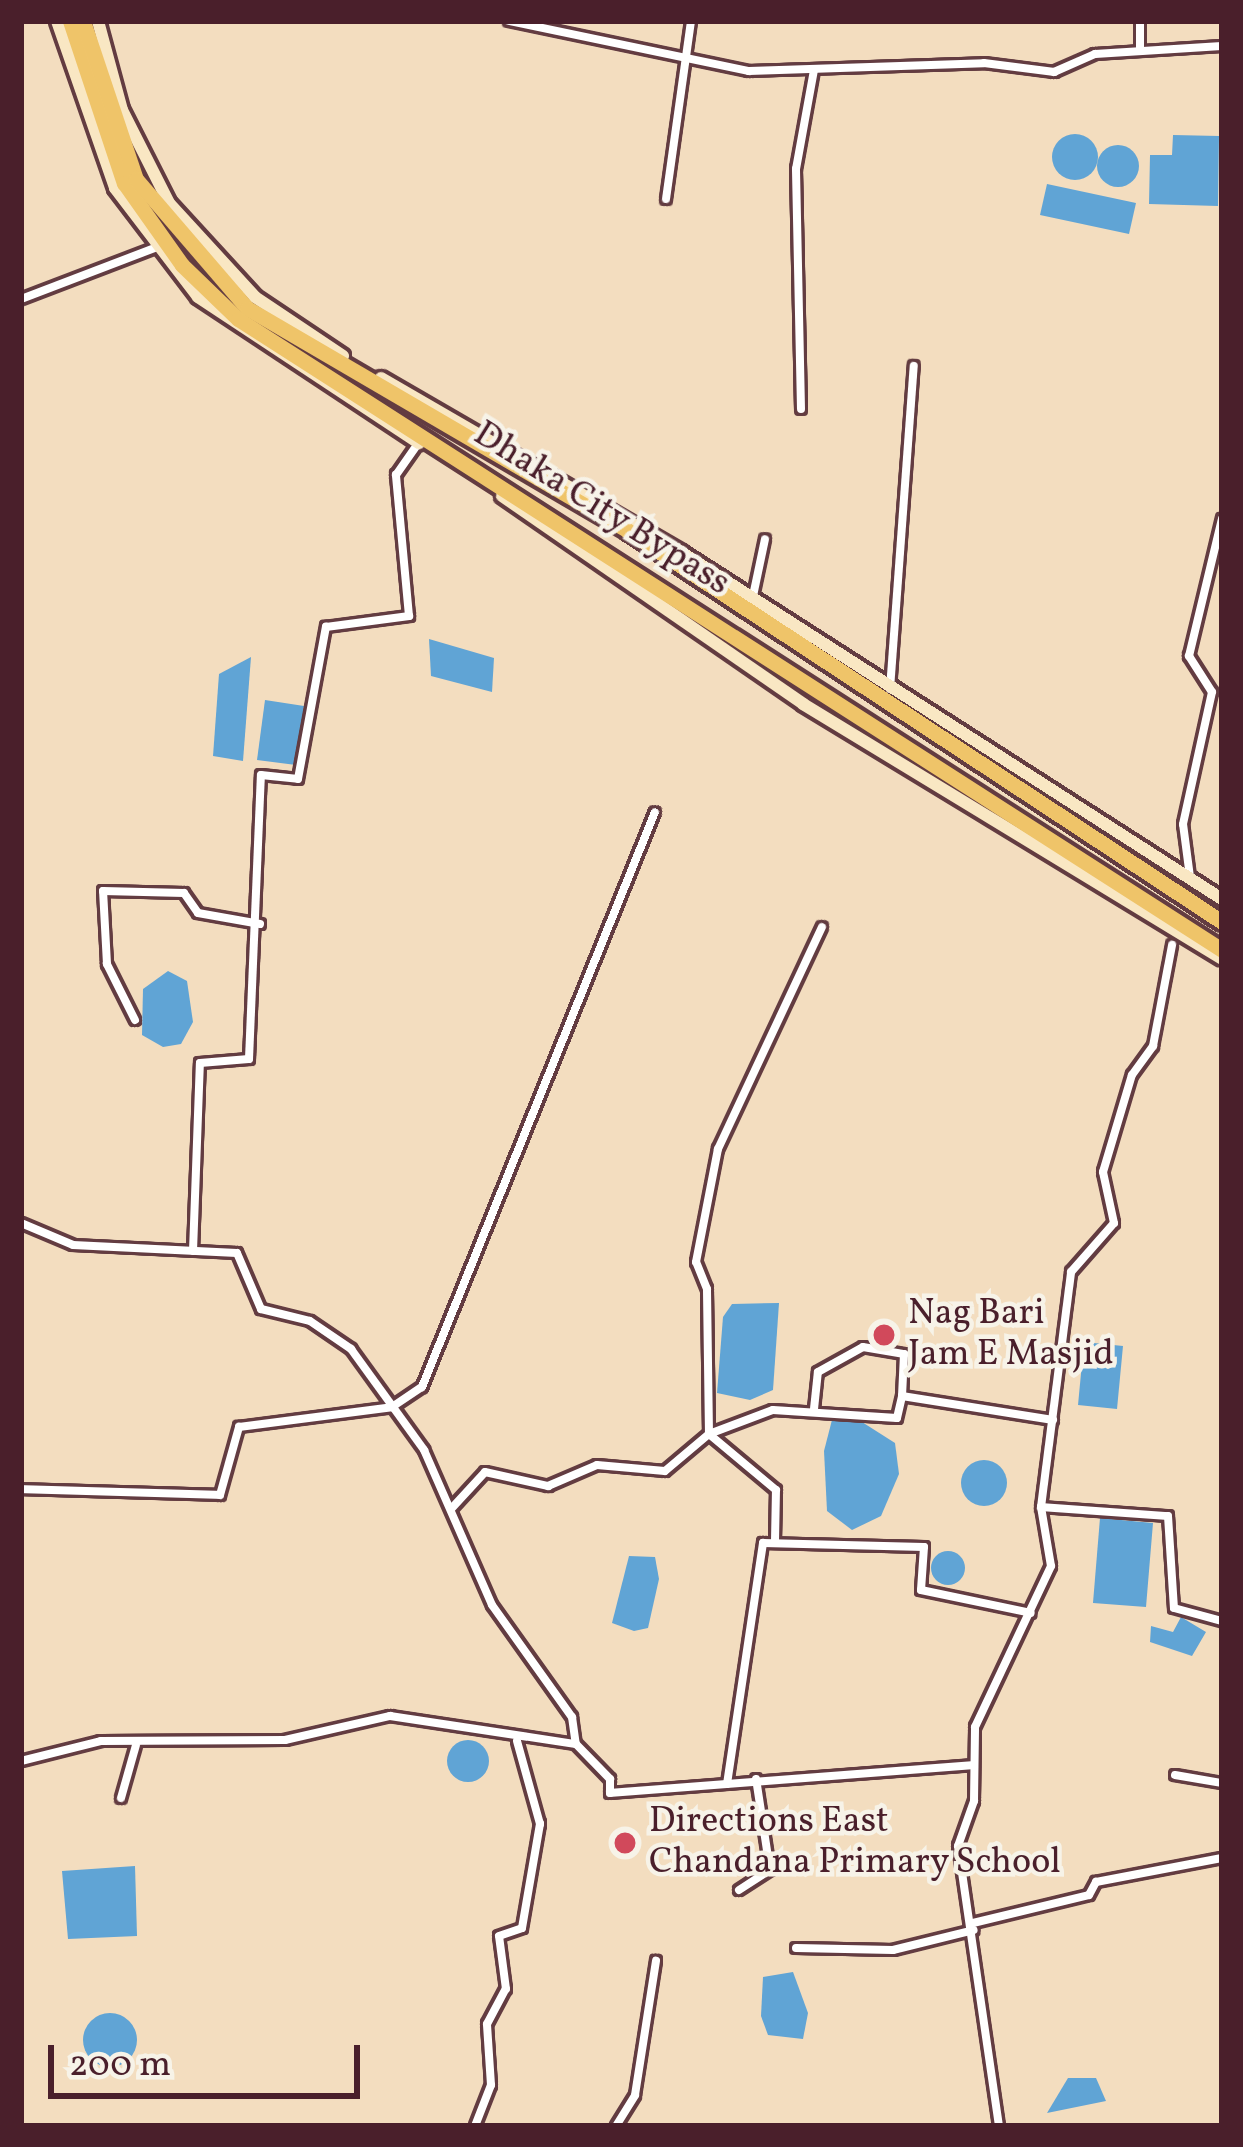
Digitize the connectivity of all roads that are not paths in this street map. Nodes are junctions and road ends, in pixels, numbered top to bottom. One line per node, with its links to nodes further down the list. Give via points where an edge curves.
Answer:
1 (57, 21): 13 (main road, via 85,122)
2 (70, 21): 30 (highway, Dhaka City Bypass, via 124,183 238,319)
3 (83, 21): 26 (highway, Dhaka City Bypass, via 136,178 247,308 628,530)
4 (98, 21): 21 (main road, via 148,169 255,297)
5 (509, 21): 10 (street)
6 (691, 21): 10 (street)
7 (1140, 21): 9 (street)
8 (1222, 46): 9 (street)
9 (1140, 50): 11 (street, via 1054,72)
10 (686, 61): 11 (street); 12 (street)
11 (814, 70): 16 (street, via 796,169)
12 (667, 200)
13 (157, 247): 14 (street); 17 (main road, via 231,327)
14 (21, 299)
15 (914, 366): 22 (street)
16 (801, 409)
17 (418, 443): 27 (street, via 396,475 409,616 326,627 298,779 261,775); 31 (main road, via 803,704)
18 (1222, 520): 20 (street)
19 (765, 539): 21 (street)
20 (1218, 582): 24 (street, via 1189,656 1212,692 1184,824)
21 (753, 598): 22 (main road)
22 (889, 690): 24 (main road)
23 (655, 812): 36 (street, via 422,1387)
24 (1190, 877): 25 (main road)
25 (1222, 898)
26 (1222, 922)
27 (260, 924): 32 (street, via 198,913 184,893 103,891 107,964); 34 (street, via 249,1058 200,1063)
28 (822, 927): 39 (street, via 718,1149 696,1262 707,1289)
29 (1172, 945): 38 (street, via 1153,1046 1132,1075 1103,1172 1114,1223 1071,1272)
30 (1222, 950)
31 (1222, 959)
32 (135, 1019)
33 (21, 1223): 34 (street, via 73,1245)
34 (193, 1251): 36 (street, via 237,1253 261,1309 310,1321 351,1349)
35 (902, 1396): 37 (street, via 890,1419); 37 (street, via 904,1354 863,1347 818,1372); 38 (street)
36 (392, 1407): 40 (street, via 239,1427 220,1496); 42 (street)
37 (814, 1409): 39 (street)
38 (1053, 1420): 41 (street)
39 (709, 1434): 42 (street, via 664,1472 597,1465 548,1486 484,1472); 43 (street, via 776,1490)
40 (21, 1489)
41 (1041, 1507): 44 (street, via 1051,1566); 45 (street, via 1168,1516 1174,1608)
42 (450, 1510): 47 (street, via 492,1605 572,1717)
43 (775, 1541): 44 (street, via 924,1547 921,1590); 53 (street, via 761,1550)
44 (1031, 1613): 50 (street, via 975,1727)
45 (1222, 1621)
46 (517, 1741): 47 (street); 48 (street, via 390,1716 285,1740); 61 (street, via 540,1824 522,1928 499,1936 506,1989 487,2024 491,2085)
47 (576, 1744): 53 (street, via 610,1779 610,1793)
48 (136, 1745): 49 (street, via 100,1741); 55 (street)
49 (21, 1761)
50 (974, 1765): 52 (street); 58 (street, via 958,1846)
51 (1175, 1775): 54 (street)
52 (756, 1779): 53 (street); 57 (street, via 770,1870)
53 (727, 1784)
54 (1222, 1784)
55 (121, 1798)
56 (1222, 1858): 58 (street, via 1096,1882 1088,1895)
57 (739, 1890)
58 (973, 1926): 59 (street, via 893,1950); 63 (street)
59 (796, 1948)
60 (656, 1961): 62 (street, via 634,2095)
61 (475, 2126)
62 (616, 2126)
63 (1000, 2126)

